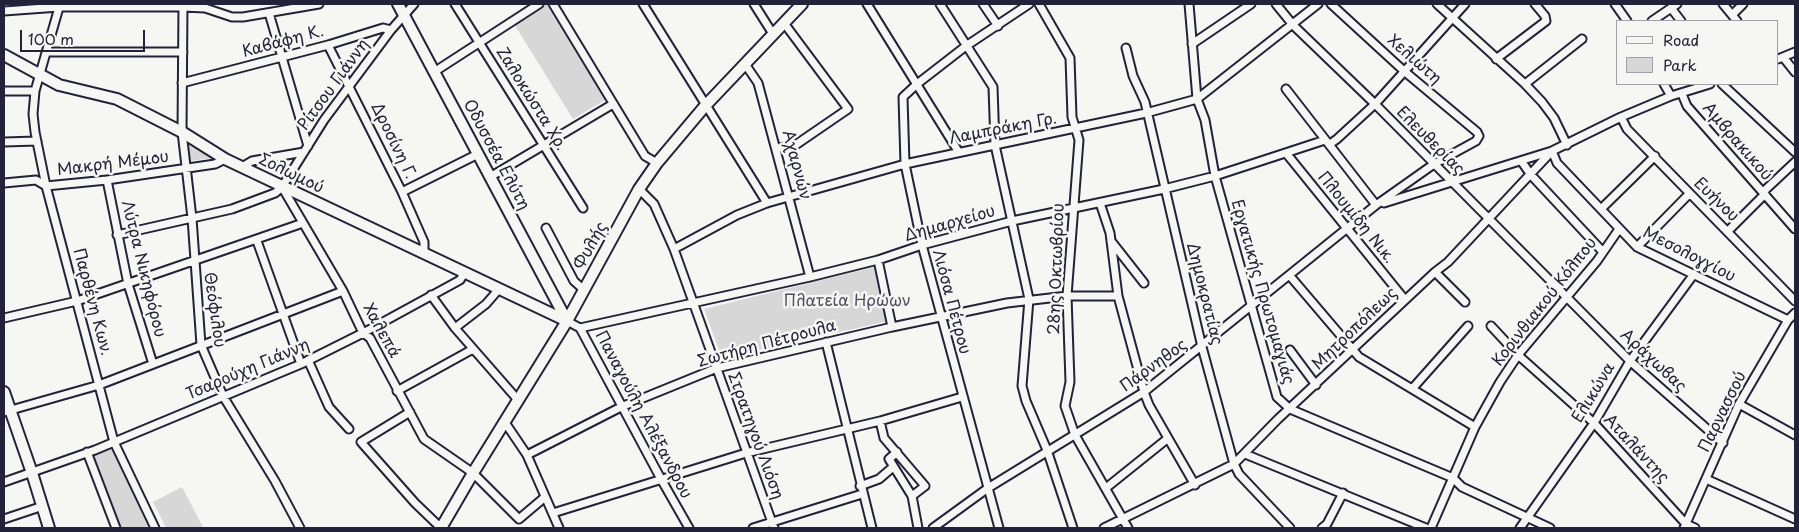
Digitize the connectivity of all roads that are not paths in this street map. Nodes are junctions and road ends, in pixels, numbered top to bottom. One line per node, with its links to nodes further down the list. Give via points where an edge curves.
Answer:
1 (319, 4): 28 (street)
2 (398, 4): 33 (street, Οδυσσέα Ελύτη)
3 (414, 4): 33 (street, Ρίτσου Γιάννη)
4 (455, 4): 45 (street, Ζαλοκώστα Χρ.)
5 (539, 4): 45 (street)
6 (553, 4): 75 (street)
7 (643, 4): 77 (street)
8 (754, 4): 43 (street)
9 (802, 4): 39 (street, Φυλής)
10 (867, 4): 63 (street)
11 (940, 4): 48 (street)
12 (983, 4): 41 (street)
13 (1029, 4): 41 (street, Λιόσα Πέτρου)
14 (1039, 4): 80 (street, 28ης Οκτωβρίου, via 1070,58 1072,117)
15 (1189, 4): 46 (street, Εργατικής Πρωτομαγιάς)
16 (1251, 4): 46 (street)
17 (1276, 4): 40 (street, Ελευθερίας)
18 (1318, 4): 40 (street, Λαμπράκη Γρ.)
19 (1331, 4): 58 (street, Χελιώτη)
20 (1437, 4): 34 (street)
21 (1465, 4): 34 (street)
22 (1535, 4): 56 (street, via 1546,21)
23 (1615, 4): 35 (street)
24 (1723, 4): 32 (street)
25 (1742, 4): 32 (street)
26 (59, 5): 27 (street); 30 (street); 50 (street, Παρθένη Κων.)
27 (183, 5): 31 (street, via 232,17); 51 (street, Θεόφιλου)
28 (288, 6): 31 (street)
29 (1674, 6): 36 (street); 37 (street)
30 (4, 11)
31 (269, 13): 54 (street)
32 (1732, 15): 38 (street)
33 (405, 16): 42 (street, Ρίτσου Γιάννη); 59 (street, Οδυσσέα Ελύτη)
34 (1452, 18): 56 (street); 58 (street)
35 (1626, 20)
36 (1653, 20)
37 (1681, 20)
38 (1736, 20)
39 (784, 23): 43 (street, Φυλής); 91 (street, via 848,109 794,146)
40 (1292, 25): 74 (street, Λαμπράκη Γρ.); 76 (street, Ελευθερίας)
41 (998, 26): 48 (street, Λιόσα Πέτρου)
42 (391, 30): 47 (street, Καβάφη Κ., via 384,28); 68 (street, Ρίτσου Γιάννη)
43 (773, 34): 57 (street, Φυλής)
44 (1582, 39): 64 (street)
45 (479, 42): 59 (street); 87 (street, Ζαλοκώστα Χρ.)
46 (1192, 44): 74 (street, Εργατικής Πρωτομαγιάς)
47 (328, 45): 54 (street, Καβάφη Κ.); 68 (street, Δροσίνη Γ.)
48 (966, 46): 63 (street, Λιόσα Πέτρου); 88 (street, via 993,87)
49 (1126, 48): 78 (street, Δημοκρατίας, via 1133,76 1145,102)
50 (46, 52): 51 (street); 61 (street, Παρθένη Κων.)
51 (183, 52): 62 (street, Θεόφιλου)
52 (1795, 52): 55 (street)
53 (4, 55): 61 (street, Σολωμού)
54 (281, 57): 62 (street, Καβάφη Κ.); 92 (street)
55 (1780, 58): 60 (street)
56 (1496, 59): 64 (street)
57 (745, 64): 77 (street, Φυλής); 91 (street, Αχαρνών, via 758,83)
58 (1404, 71): 76 (street); 82 (street, Χελιώτη)
59 (434, 72): 97 (street, Οδυσσέα Ελύτη)
60 (1795, 72)
61 (40, 77): 71 (street, Παρθένη Κων.); 81 (street, Σολωμού, via 117,99)
62 (182, 83): 81 (street, Θεόφιλου)
63 (917, 84): 93 (street); 103 (street, Λιόσα Πέτρου, via 903,97)
64 (1525, 84): 89 (street, via 1554,118)
65 (1665, 85): 73 (street)
66 (1707, 85): 72 (street)
67 (1723, 85): 90 (street)
68 (350, 87): 92 (street, Ρίτσου Γιάννη); 117 (street, Δροσίνη Γ.)
69 (1286, 90): 86 (street)
70 (4, 91): 71 (street)
71 (35, 91): 84 (street, Παρθένη Κων.)
72 (1682, 94): 73 (street); 118 (street, Αμβρακικού, via 1687,106)
73 (1672, 96): 79 (street)
74 (1197, 99): 78 (street, Λαμπράκη Γρ.); 109 (street, Εργατικής Πρωτομαγιάς, via 1205,120)
75 (613, 104): 87 (street); 102 (street, via 646,156)
76 (1375, 104): 86 (street, via 1337,139); 104 (street, Ελευθερίας)
77 (706, 106): 102 (street, Φυλής); 122 (street)
78 (1146, 114): 80 (street, Λαμπράκη Γρ.); 116 (street, Δημοκρατίας)
79 (1621, 117): 89 (street); 98 (street, Ευήνου, via 1627,129)
80 (1076, 129): 88 (street, Λαμπράκη Γρ.); 125 (street, 28ης Οκτωβρίου)
81 (182, 132): 99 (street, Σολωμού); 106 (street, Θεόφιλου)
82 (1479, 136): 104 (street, Πάρνηθος)
83 (1795, 140): 90 (street)
84 (36, 141): 85 (street); 113 (street, Παρθένη Κων.)
85 (4, 142)
86 (1328, 142): 96 (street, Δημαρχείου); 123 (street)
87 (543, 145): 108 (street); 124 (street, Ζαλοκώστα Χρ.)
88 (995, 145): 93 (street, Λαμπράκη Γρ.); 129 (street)
89 (1567, 145): 94 (street)
90 (1789, 147): 95 (street)
91 (777, 148): 120 (street, Αχαρνών)
92 (306, 149): 105 (street, via 252,161); 114 (street, Ρίτσου Γιάννη)
93 (958, 151): 103 (street, Λαμπράκη Γρ.)
94 (1552, 151): 100 (street); 107 (street, Μητροπόλεως); 126 (street, Μεσολογγίου, via 1557,163)
95 (1795, 152)
96 (1286, 153): 109 (street, Δημαρχείου); 133 (street, Πλουμίδη Νικ.)
97 (478, 154): 108 (street, Οδυσσέα Ελύτη); 117 (street)
98 (1655, 156): 119 (street, Ευήνου); 126 (street)
99 (225, 159): 105 (street, Σολωμού); 106 (street, Μακρή Μέμου, via 215,164)
100 (1522, 162): 107 (street); 111 (street)
101 (1795, 162): 118 (street)
102 (657, 163): 115 (street, Φυλής)
103 (905, 164): 120 (street, Λαμπράκη Γρ.); 139 (street, Λιόσα Πέτρου)
104 (1434, 164): 111 (street, Ελευθερίας); 123 (street, Πάρνηθος)
105 (242, 167): 114 (street, Σολωμού)
106 (186, 168): 110 (street, Μακρή Μέμου); 127 (street, Θεόφιλου)
107 (1531, 175): 128 (street, Μητροπόλεως); 142 (street)
108 (490, 176): 172 (street, Οδυσσέα Ελύτη)
109 (1215, 176): 116 (street, Δημαρχείου); 166 (street, Εργατικής Πρωτομαγιάς)
110 (107, 180): 113 (street, Μακρή Μέμου); 136 (street, Λύτρα Νικηφόρου)
111 (1451, 181): 123 (street); 128 (street, Ελευθερίας)
112 (4, 183): 113 (street, Μακρή Μέμου, via 36,180)
113 (46, 186): 162 (street, Παρθένη Κων.)
114 (282, 187): 127 (street, via 275,193 232,208); 130 (street, Χαλεπά); 143 (street, Σολωμού)
115 (639, 189): 141 (street, Στρατηγού Λιόση, via 654,204); 155 (street, Φυλής)
116 (1164, 189): 121 (street, Δημαρχείου); 181 (street, Δημοκρατίας)
117 (402, 192): 143 (street, Δροσίνη Γ., via 424,242)
118 (1764, 193): 132 (street, Αμβρακικού); 135 (street)
119 (1689, 194): 135 (street, Ευήνου); 140 (street)
120 (790, 198): 122 (street, Λαμπράκη Γρ.); 150 (street, Αχαρνών)
121 (1100, 203): 125 (street, Δημαρχείου); 137 (street)
122 (767, 204): 141 (street, Λαμπράκη Γρ., via 737,214)
123 (1376, 205): 133 (street, Πάρνηθος)
124 (584, 208)
125 (1073, 208): 129 (street, Δημαρχείου); 157 (street, 28ης Οκτωβρίου)
126 (1601, 209): 134 (street, Μεσολογγίου)
127 (192, 218): 136 (street); 145 (street, Θεόφιλου)
128 (1487, 219): 147 (street, Μητροπόλεως); 159 (street, Ελευθερίας)
129 (1012, 221): 139 (street, Δημαρχείου); 160 (street)
130 (304, 223): 138 (street); 154 (street, Χαλεπά)
131 (546, 228): 155 (street, via 574,281)
132 (1795, 228)
133 (1348, 229): 149 (street, Πάρνηθος); 161 (street, Πλουμίδη Νικ.)
134 (1619, 229): 140 (street, Μεσολογγίου); 142 (street, Κορινθιακού Κόλπου)
135 (1728, 231): 163 (street, Ευήνου)
136 (117, 235): 152 (street, Λύτρα Νικηφόρου)
137 (1111, 240): 151 (street); 158 (street)
138 (257, 241): 145 (street); 168 (street)
139 (922, 245): 144 (street, Δημαρχείου); 169 (street, Λιόσα Πέτρου)
140 (1636, 247): 148 (street, Μεσολογγίου)
141 (674, 249): 164 (street, Στρατηγού Λιόση)
142 (1603, 252): 159 (street, Κορινθιακού Κόλπου)
143 (424, 253): 146 (street, Σολωμού)
144 (878, 260): 150 (street, Δημαρχείου); 175 (street)
145 (194, 263): 152 (street); 180 (street, Θεόφιλου)
146 (464, 272): 153 (street, Σολωμού); 156 (street, Τσαρούχη Γιάννη, via 460,280)
147 (1435, 272): 161 (street, Μητροπόλεως); 165 (street)
148 (1694, 274): 171 (street, Μεσολογγίου); 186 (street, Ελικώνα)
149 (1290, 276): 166 (street, Πάρνηθος); 184 (street)
150 (810, 277): 164 (street, Δημαρχείου)
151 (1144, 283)
152 (128, 284): 162 (street); 188 (street, Λύτρα Νικηφόρου)
153 (499, 289): 172 (street, Σολωμού); 176 (street)
154 (343, 290): 168 (street); 178 (street, Χαλεπά)
155 (584, 290): 172 (street, Φυλής)
156 (431, 295): 176 (street); 178 (street, Τσαρούχη Γιάννη)
157 (1067, 296): 158 (street, Σωτήρη Πέτρουλα); 160 (street, Σωτήρη Πέτρουλα); 210 (street, 28ης Οκτωβρίου, via 1070,382 1066,406)
158 (1118, 296): 195 (street)
159 (1567, 296): 185 (street, Κορινθιακού Κόλπου); 186 (street, Αράχωβας)
160 (1029, 299): 169 (street, Σωτήρη Πέτρουλα); 215 (street, via 1022,386)
161 (1405, 300): 184 (street, Μητροπόλεως)
162 (77, 301): 170 (street); 190 (street, Παρθένη Κων.)
163 (1795, 301)
164 (693, 302): 177 (street, Δημαρχείου); 189 (street, Στρατηγού Λιόση)
165 (1464, 302)
166 (1250, 308): 181 (street, Πάρνηθος); 201 (street, Εργατικής Πρωτομαγιάς, via 1277,397)
167 (1795, 313): 171 (street, Παρνασσού)
168 (284, 315): 180 (street); 187 (street)
169 (941, 317): 175 (street, Σωτήρη Πέτρουλα); 197 (street, Λιόσα Πέτρου)
170 (4, 318)
171 (1788, 320): 199 (street, Παρνασσού)
172 (567, 321): 177 (street, Παναγούλη Αλέξανδρου); 198 (street, Φυλής)
173 (1468, 326): 192 (street)
174 (1490, 326): 185 (street, Αταλάντης)
175 (892, 327): 179 (street, Σωτήρη Πέτρουλα)
176 (456, 328): 182 (street)
177 (580, 328): 200 (street, Παναγούλη Αλέξανδρου)
178 (363, 333): 187 (street, Τσαρούχη Γιάννη); 193 (street, Χαλεπά, via 370,338)
179 (826, 342): 189 (street, Σωτήρη Πέτρουλα); 209 (street)
180 (201, 345): 188 (street); 196 (street, Θεόφιλου)
181 (1202, 347): 195 (street, Πάρνηθος); 221 (street, Δημοκρατίας)
182 (472, 349): 193 (street); 198 (street)
183 (1290, 350): 191 (street)
184 (1353, 350): 191 (street, Μητροπόλεως); 192 (street, via 1359,358)
185 (1518, 354): 206 (street, Αταλάντης); 207 (street, Κορινθιακού Κόλπου)
186 (1630, 360): 206 (street, Ελικώνα); 214 (street, Αράχωβας)
187 (305, 362): 196 (street, Τσαρούχη Γιάννη); 208 (street, via 329,406)
188 (153, 364): 190 (street)
189 (717, 368): 200 (street, Σωτήρη Πέτρουλα); 218 (street, Στρατηγού Λιόση)
190 (99, 385): 202 (street); 213 (street, Παρθένη Κων.)
191 (1316, 386): 201 (street, Μητροπόλεως)
192 (1412, 389): 207 (street)
193 (397, 391): 203 (street, Χαλεπά)
194 (4, 392): 202 (street)
195 (1144, 392): 210 (street, Πάρνηθος); 212 (street)
196 (223, 396): 213 (street, Τσαρούχη Γιάννη); 248 (street, Θεόφιλου, via 275,480)
197 (962, 396): 205 (street); 231 (street, Λιόσα Πέτρου)
198 (518, 400): 204 (street, Φυλής)
199 (1739, 404): 211 (street); 214 (street, Παρνασσού)
200 (621, 407): 220 (street, Σωτήρη Πέτρουλα); 226 (street, Παναγούλη Αλέξανδρου)
201 (1290, 409): 219 (street, Μητροπόλεως); 225 (street, Εργατικής Πρωτομαγιάς)
202 (6, 412): 223 (street)
203 (410, 412): 224 (street, Χαλεπά, via 424,439); 249 (street, via 361,442)
204 (504, 421): 220 (street); 224 (street, Φυλής)
205 (880, 421): 209 (street); 217 (street, via 884,438)
206 (1594, 423): 239 (street, Ελικώνα); 244 (street, Αταλάντης)
207 (1475, 427): 225 (street, Κορινθιακού Κόλπου)
208 (349, 429)
209 (847, 429): 218 (street); 230 (street)
210 (1075, 435): 215 (street, Πάρνηθος); 232 (street, 28ης Οκτωβρίου)
211 (1795, 435)
212 (1167, 439): 229 (street); 232 (street)
213 (114, 442): 216 (street, Τσαρούχη Γιάννη); 247 (street, Παρθένη Κων.)
214 (1723, 443): 227 (street, Παρνασσού)
215 (1047, 450): 231 (street, Πάρνηθος); 257 (street)
216 (87, 452): 223 (street, Τσαρούχη Γιάννη); 246 (street)
217 (897, 452): 222 (street, via 889,459); 235 (street, via 925,486)
218 (746, 453): 226 (street); 243 (street, Στρατηγού Λιόση)
219 (1245, 454): 221 (street, Μητροπόλεως); 233 (street)
220 (527, 455): 236 (street)
221 (1234, 464): 229 (street, Μητροπόλεως); 260 (street, Δημοκρατίας, via 1238,474)
222 (893, 467): 230 (street, via 879,479); 235 (street)
223 (32, 473): 228 (street, Τσαρούχη Γιάννη); 237 (street)
224 (473, 473): 236 (street, Χαλεπά, via 519,519); 249 (street, Φυλής)
225 (1453, 478): 239 (street, Εργατικής Πρωτομαγιάς, via 1462,487); 263 (street, Κορινθιακού Κόλπου)
226 (661, 479): 238 (street); 251 (street, Παναγούλη Αλέξανδρου)
227 (1706, 479): 242 (street); 244 (street, Παρνασσού)
228 (4, 482)
229 (1195, 485): 241 (street, Μητροπόλεως)
230 (860, 486): 234 (street)
231 (988, 488): 255 (street, Πάρνηθος); 256 (street, Λιόσα Πέτρου)
232 (1106, 488): 241 (street, 28ης Οκτωβρίου)
233 (1343, 493): 261 (street); 262 (street)
234 (862, 494): 243 (street); 253 (street)
235 (912, 496): 254 (street)
236 (545, 497): 238 (street)
237 (43, 506): 240 (street); 245 (street)
238 (553, 513): 250 (street)
239 (1526, 518): 264 (street, Ελικώνα); 265 (street, Εργατικής Πρωτομαγιάς)
240 (4, 519)
241 (1124, 519): 258 (street, Μητροπόλεως); 259 (street, 28ης Οκτωβρίου)
242 (1795, 519)
243 (773, 525): 252 (street)
244 (1685, 526): 266 (street, Αταλάντης)
245 (49, 528)
246 (116, 528)
247 (154, 528)
248 (300, 528)
249 (441, 528)
250 (559, 528)
251 (689, 528)
252 (753, 528)
253 (872, 528)
254 (918, 528)
255 (932, 528)
256 (999, 528)
257 (1074, 528)
258 (1104, 528)
259 (1128, 528)
260 (1290, 528)
261 (1322, 528)
262 (1426, 528)
263 (1431, 528)
264 (1520, 528)
265 (1550, 528)
266 (1695, 528)

